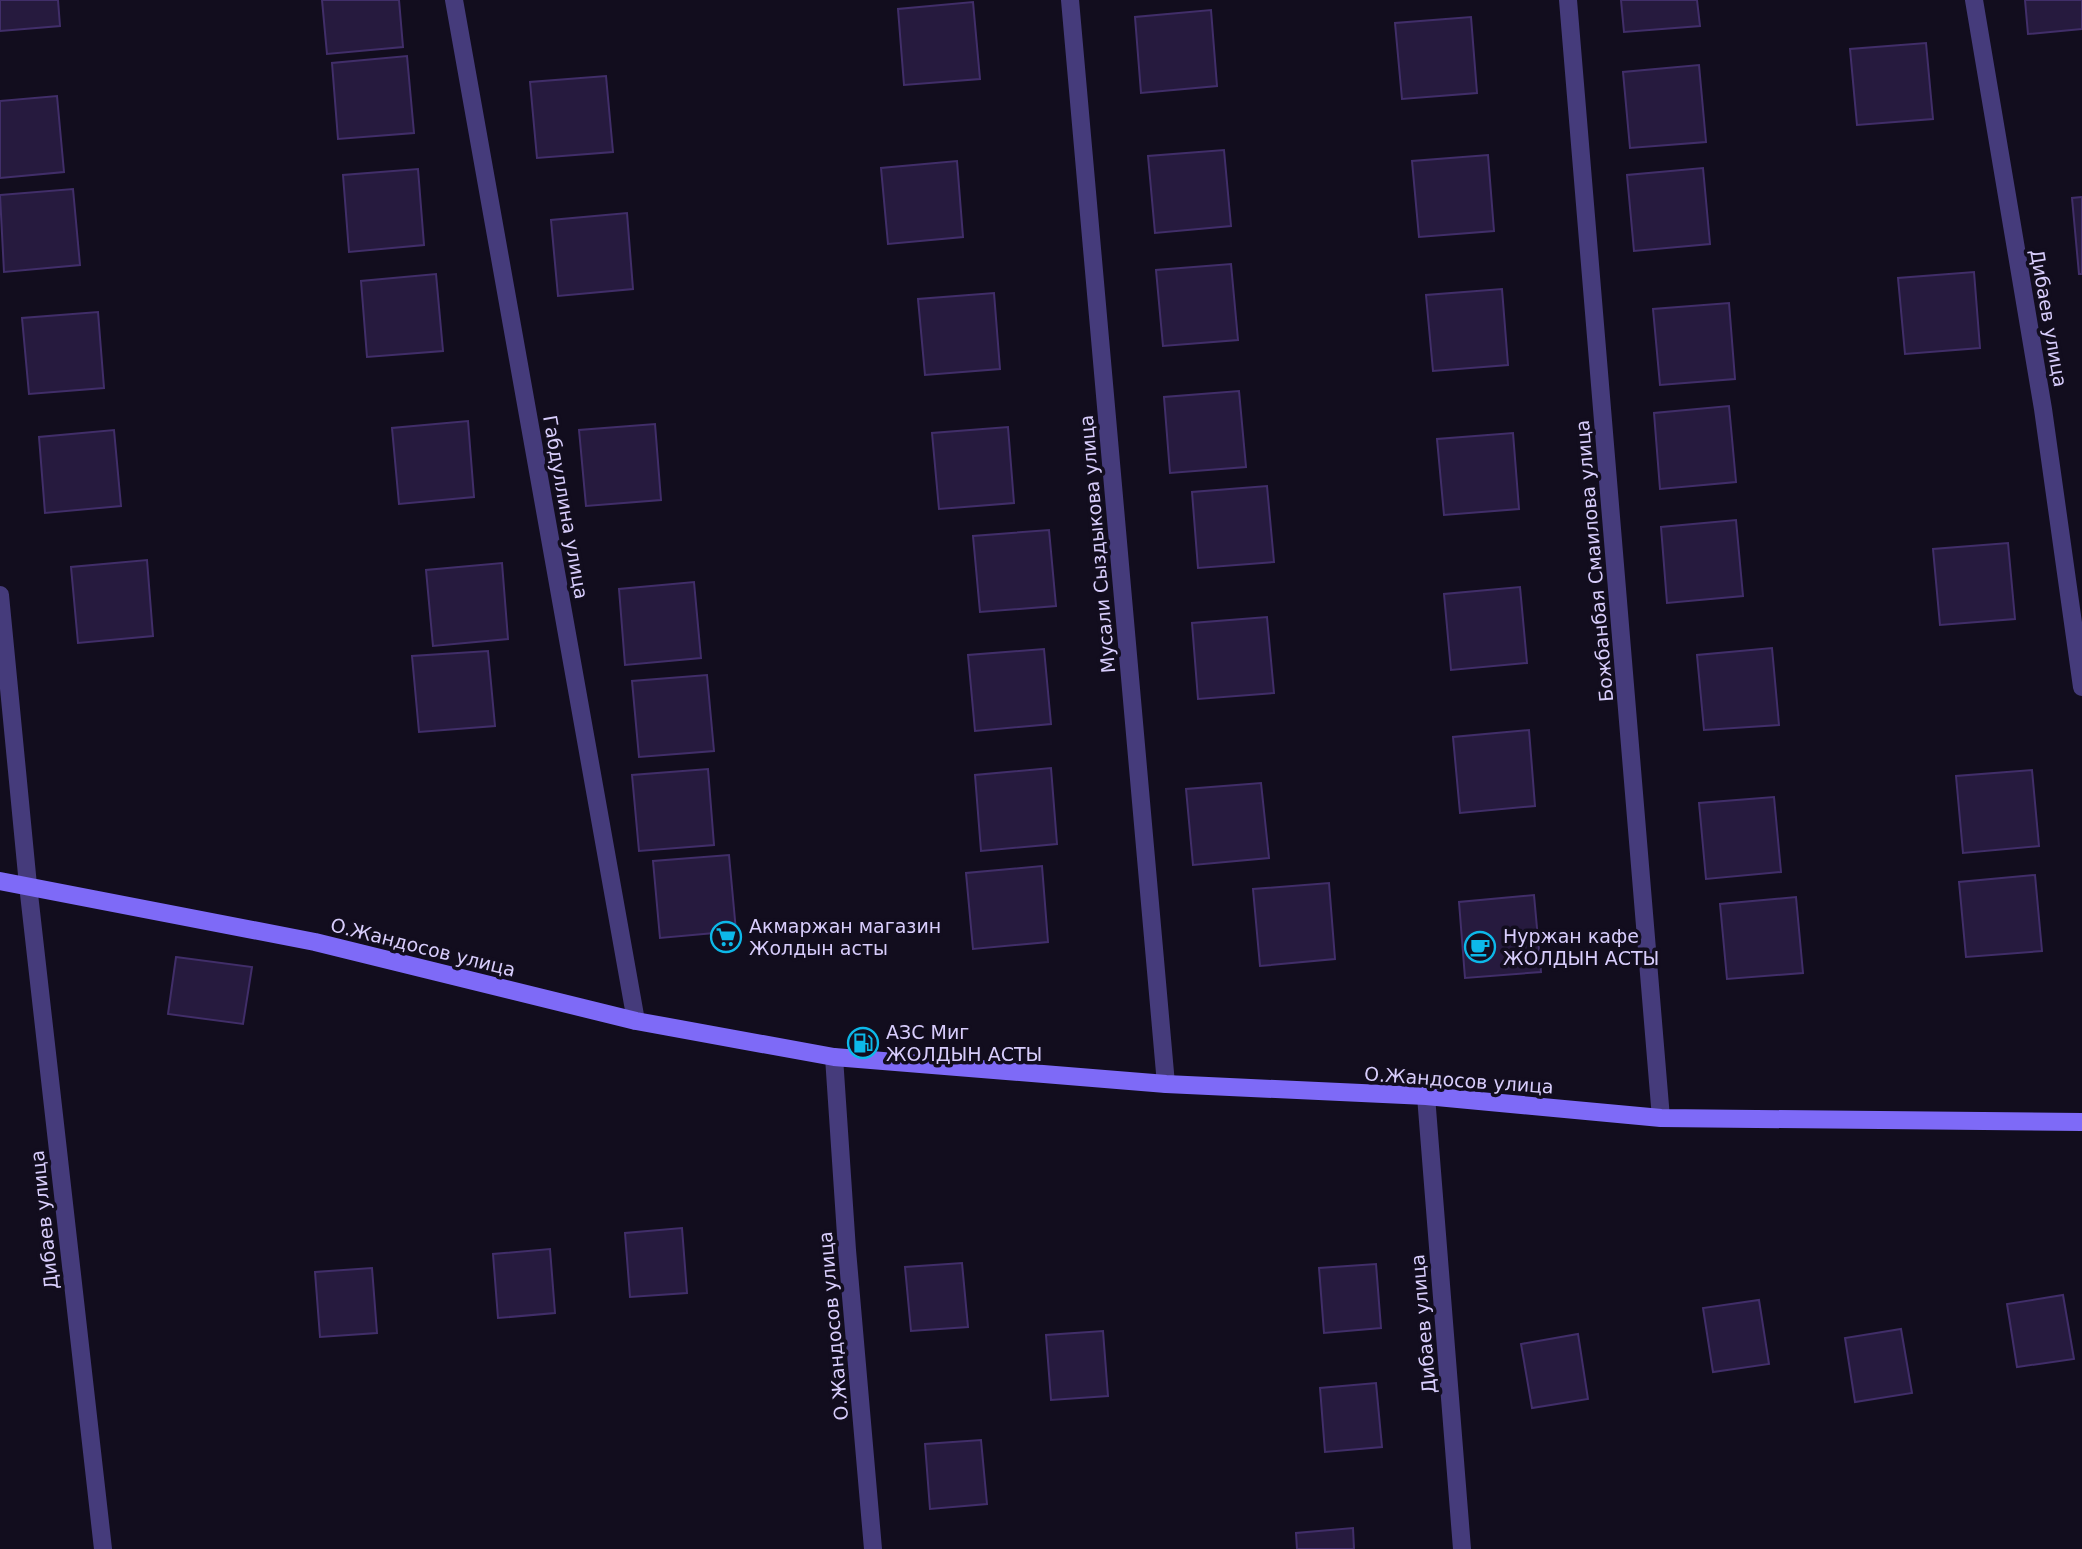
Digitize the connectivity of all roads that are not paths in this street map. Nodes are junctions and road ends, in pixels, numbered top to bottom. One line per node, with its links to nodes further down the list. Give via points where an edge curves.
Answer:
1 (454, 0): 9 (street, Габдуллина улица)
2 (1070, 0): 11 (street, Мусали Сыздыкова улица)
3 (1568, 0): 13 (street, Божбанбая Смаилова улица)
4 (1974, 0): 6 (street, Дибаев улица, via 2043,409)
5 (0, 595): 8 (street, Дибаев улица)
6 (2082, 687)
7 (0, 881): 8 (main road, О.Жандосов улица)
8 (28, 885): 9 (main road, О.Жандосов улица, via 315,942); 15 (street, Дибаев улица)
9 (636, 1021): 10 (main road, О.Жандосов улица)
10 (834, 1057): 11 (main road, О.Жандосов улица); 16 (street, О.Жандосов улица)
11 (1166, 1084): 12 (main road, О.Жандосов улица)
12 (1426, 1096): 13 (main road, О.Жандосов улица); 17 (street, Дибаев улица)
13 (1661, 1118): 14 (main road, О.Жандосов улица)
14 (2082, 1122)
15 (103, 1549)
16 (873, 1549)
17 (1462, 1549)

